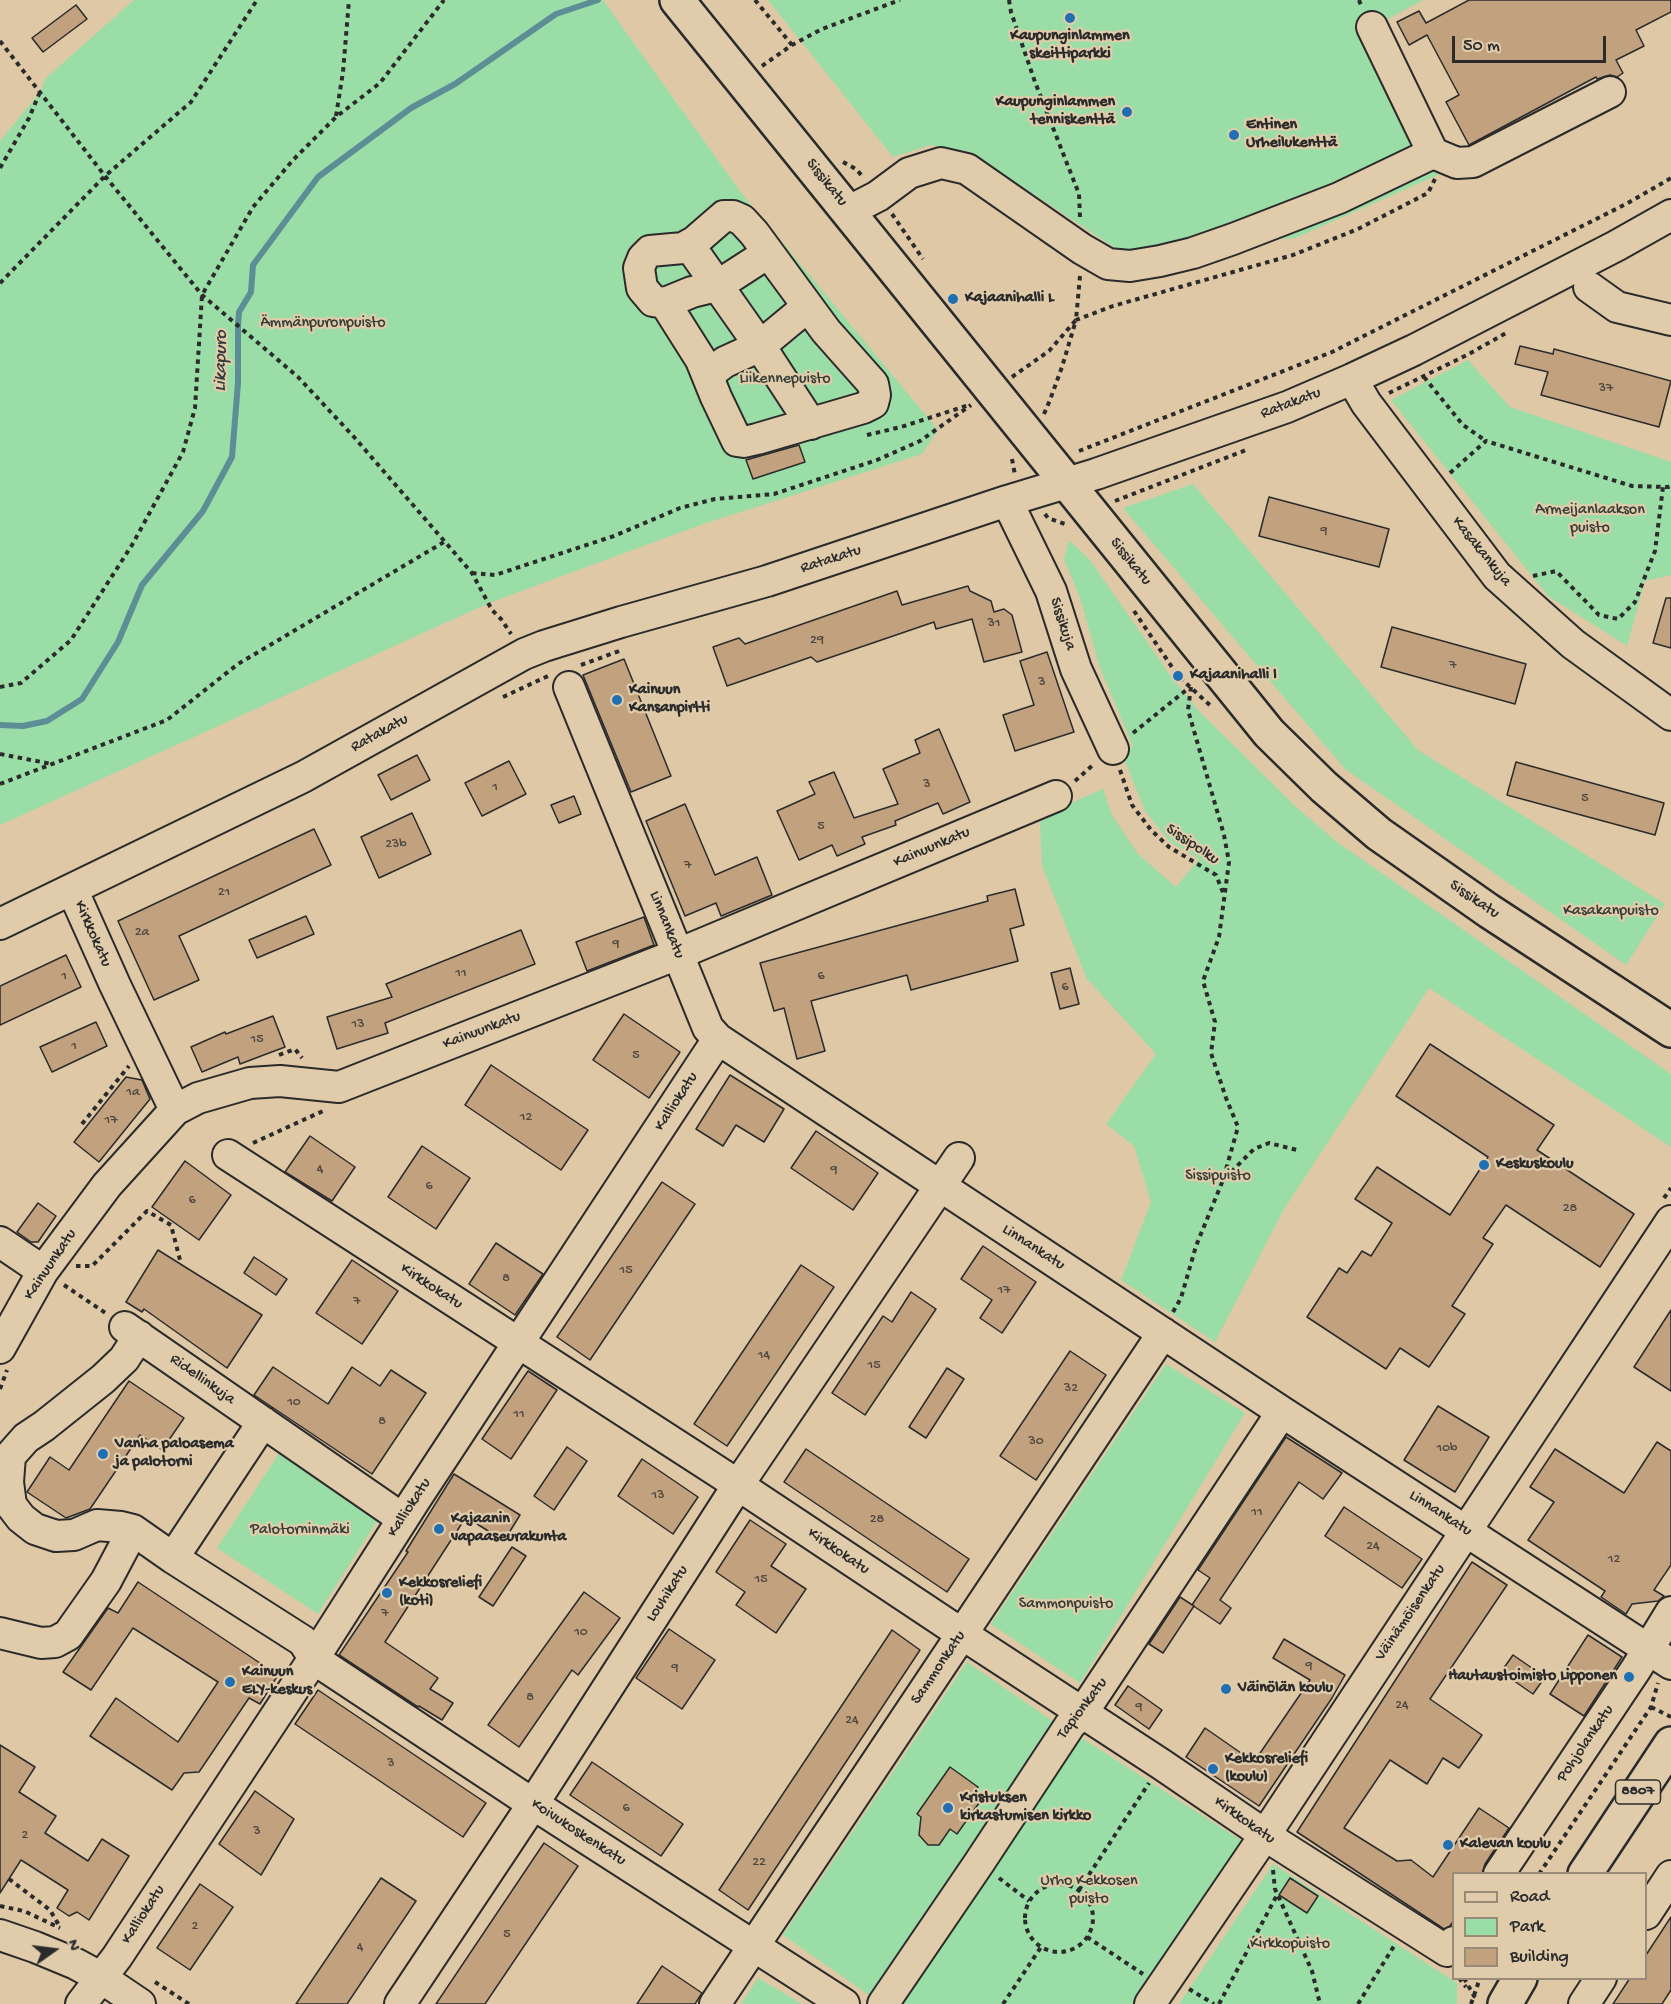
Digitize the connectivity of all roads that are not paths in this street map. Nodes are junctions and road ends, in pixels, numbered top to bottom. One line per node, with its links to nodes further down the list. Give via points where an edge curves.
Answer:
1 (677, 0): 5 (main road, Sissikatu)
2 (1372, 27): 4 (street)
3 (1610, 92): 4 (street, via 1473,162 1457,163)
4 (1433, 153): 5 (street, via 1339,198 1233,239 1193,253 1131,266 1108,264 967,168 941,163 909,173)
5 (849, 211): 18 (main road, Sissikatu)
6 (1671, 215): 15 (street, Ratakatu)
7 (689, 245): 8 (street, via 724,216 733,216 754,233); 9 (street); 11 (street, via 650,251 643,258 639,268 642,288 653,301)
8 (768, 254): 9 (street); 12 (street)
9 (717, 286): 11 (street); 14 (street)
10 (1589, 287): 13 (street, via 1617,307)
11 (665, 303): 16 (street)
12 (807, 307): 14 (street); 17 (street, via 873,384 876,395 873,403 863,408)
13 (1671, 320)
14 (760, 346): 16 (street, via 725,362 713,371); 17 (street)
15 (1352, 379): 18 (street, Ratakatu, via 1287,407 1087,462); 21 (street, Kasakankuja, via 1366,404 1497,576 1573,645)
16 (710, 381): 17 (street, via 737,441)
17 (811, 424)
18 (1065, 483): 19 (street, Ratakatu); 27 (main road, Sissikatu, via 1269,733 1324,787 1378,834)
19 (1011, 511): 22 (street, Sissikuja, via 1051,591 1076,669); 24 (street, Ratakatu, via 621,622 524,654 303,777)
20 (566, 676): 26 (street, Linnankatu)
21 (1671, 715)
22 (1113, 749)
23 (1056, 796): 26 (street, Kainuunkatu)
24 (72, 889): 25 (street, Ratakatu); 29 (street, Kirkkokatu)
25 (0, 924)
26 (678, 954): 28 (street, Linnankatu, via 708,1028); 29 (street, Kainuunkatu, via 339,1087 280,1081 250,1083 198,1098)
27 (1671, 1030)
28 (718, 1039): 32 (street, Linnankatu); 37 (street, Kalliokatu)
29 (175, 1110): 35 (street, Kainuunkatu, via 107,1185)
30 (228, 1155): 37 (street, Kirkkokatu)
31 (959, 1158): 32 (street, Louhikatu)
32 (939, 1186): 36 (street, Linnankatu); 41 (street, Louhikatu)
33 (1671, 1221): 44 (street, Väinämöisenkatu)
34 (0, 1242): 35 (street)
35 (56, 1269): 38 (street, Kainuunkatu)
36 (1167, 1324): 39 (street, Linnankatu); 48 (street, Sammonkatu)
37 (518, 1343): 41 (street, Kirkkokatu); 42 (street, Kalliokatu)
38 (0, 1348)
39 (1282, 1412): 44 (street, Linnankatu); 51 (street, Tapionkatu)
40 (263, 1422): 42 (street, Ridellinkuja); 43 (street, Ridellinkuja, via 132,1332 124,1359 26,1438 10,1456 8,1482 11,1505 35,1529 56,1536 98,1525); 45 (street)
41 (738, 1485): 48 (street, Kirkkokatu); 53 (street, Louhikatu)
42 (403, 1519): 49 (street, Kalliokatu)
43 (133, 1530): 45 (street, Koivukoskenkatu); 47 (street, via 106,1581 68,1635 55,1642 40,1643)
44 (1466, 1531): 50 (street, Linnankatu); 54 (street, Väinämöisenkatu)
45 (173, 1558): 49 (street, Koivukoskenkatu, via 303,1641)
46 (1671, 1612): 50 (street, Pohjolankatu)
47 (0, 1633)
48 (962, 1634): 51 (street, Kirkkokatu); 60 (street, Sammonkatu)
49 (314, 1658): 53 (street, Koivukoskenkatu); 62 (street, Kalliokatu)
50 (1661, 1662): 55 (street, Pohjolankatu, via 1629,1679)
51 (1083, 1712): 54 (street, Kirkkokatu); 70 (street, Tapionkatu, via 1070,1725)
52 (1671, 1744): 56 (main road, 8807)
53 (533, 1804): 60 (street, Koivukoskenkatu); 67 (street, Louhikatu)
54 (1265, 1835): 61 (street, Kirkkokatu); 64 (street, Väinämöisenkatu)
55 (1500, 1872)
56 (1586, 1872)
57 (1671, 1876): 58 (street)
58 (1647, 1912)
59 (0, 1935): 62 (street)
60 (753, 1945): 68 (street, Sammonkatu); 69 (street, Koivukoskenkatu)
61 (1450, 1946)
62 (100, 1977): 65 (street, Kalliokatu); 66 (street)
63 (1600, 1980): 71 (street)
64 (1156, 1995)
65 (81, 2004)
66 (140, 2004)
67 (400, 2004)
68 (715, 2004)
69 (844, 2004)
70 (883, 2004)
71 (1584, 2004)

